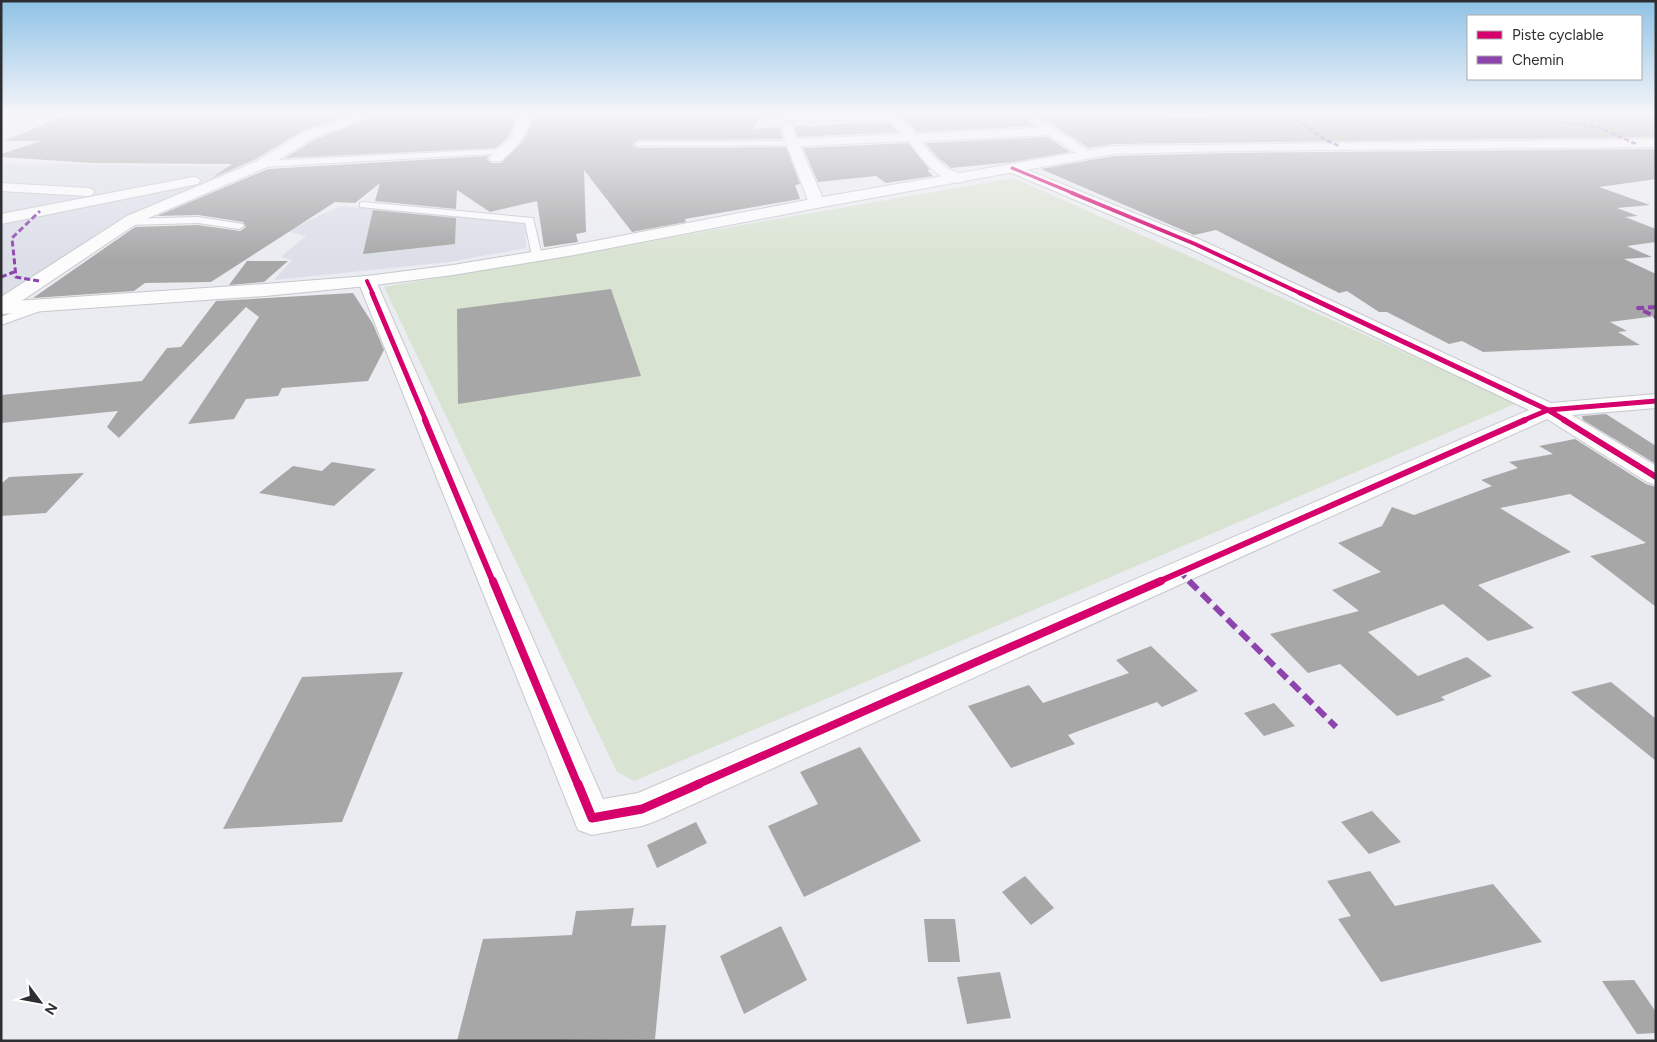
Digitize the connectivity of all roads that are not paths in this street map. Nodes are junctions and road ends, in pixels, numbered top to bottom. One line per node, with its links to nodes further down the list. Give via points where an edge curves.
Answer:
1 (262, 164): 2 (lane); 7 (street)
2 (272, 164)
3 (801, 164): 11 (street)
4 (934, 164): 8 (street)
5 (1036, 164): 6 (street)
6 (1012, 168): 8 (street); 22 (street, via 1195,244)
7 (241, 172): 10 (street); 14 (street)
8 (959, 179): 11 (street)
9 (1, 188): 10 (street, via 83,191)
10 (102, 199): 13 (street); 14 (street)
11 (817, 203): 16 (street)
12 (363, 204): 16 (lane, via 529,220)
13 (1, 219)
14 (128, 222): 15 (lane, via 201,220); 19 (street)
15 (239, 226)
16 (537, 256): 17 (street)
17 (367, 281): 18 (street); 22 (street, via 592,818 642,809)
18 (40, 306): 19 (street); 20 (lane)
19 (1, 307)
20 (1, 321)
21 (1656, 401): 22 (street)
22 (1548, 410): 23 (street)
23 (1656, 477)

